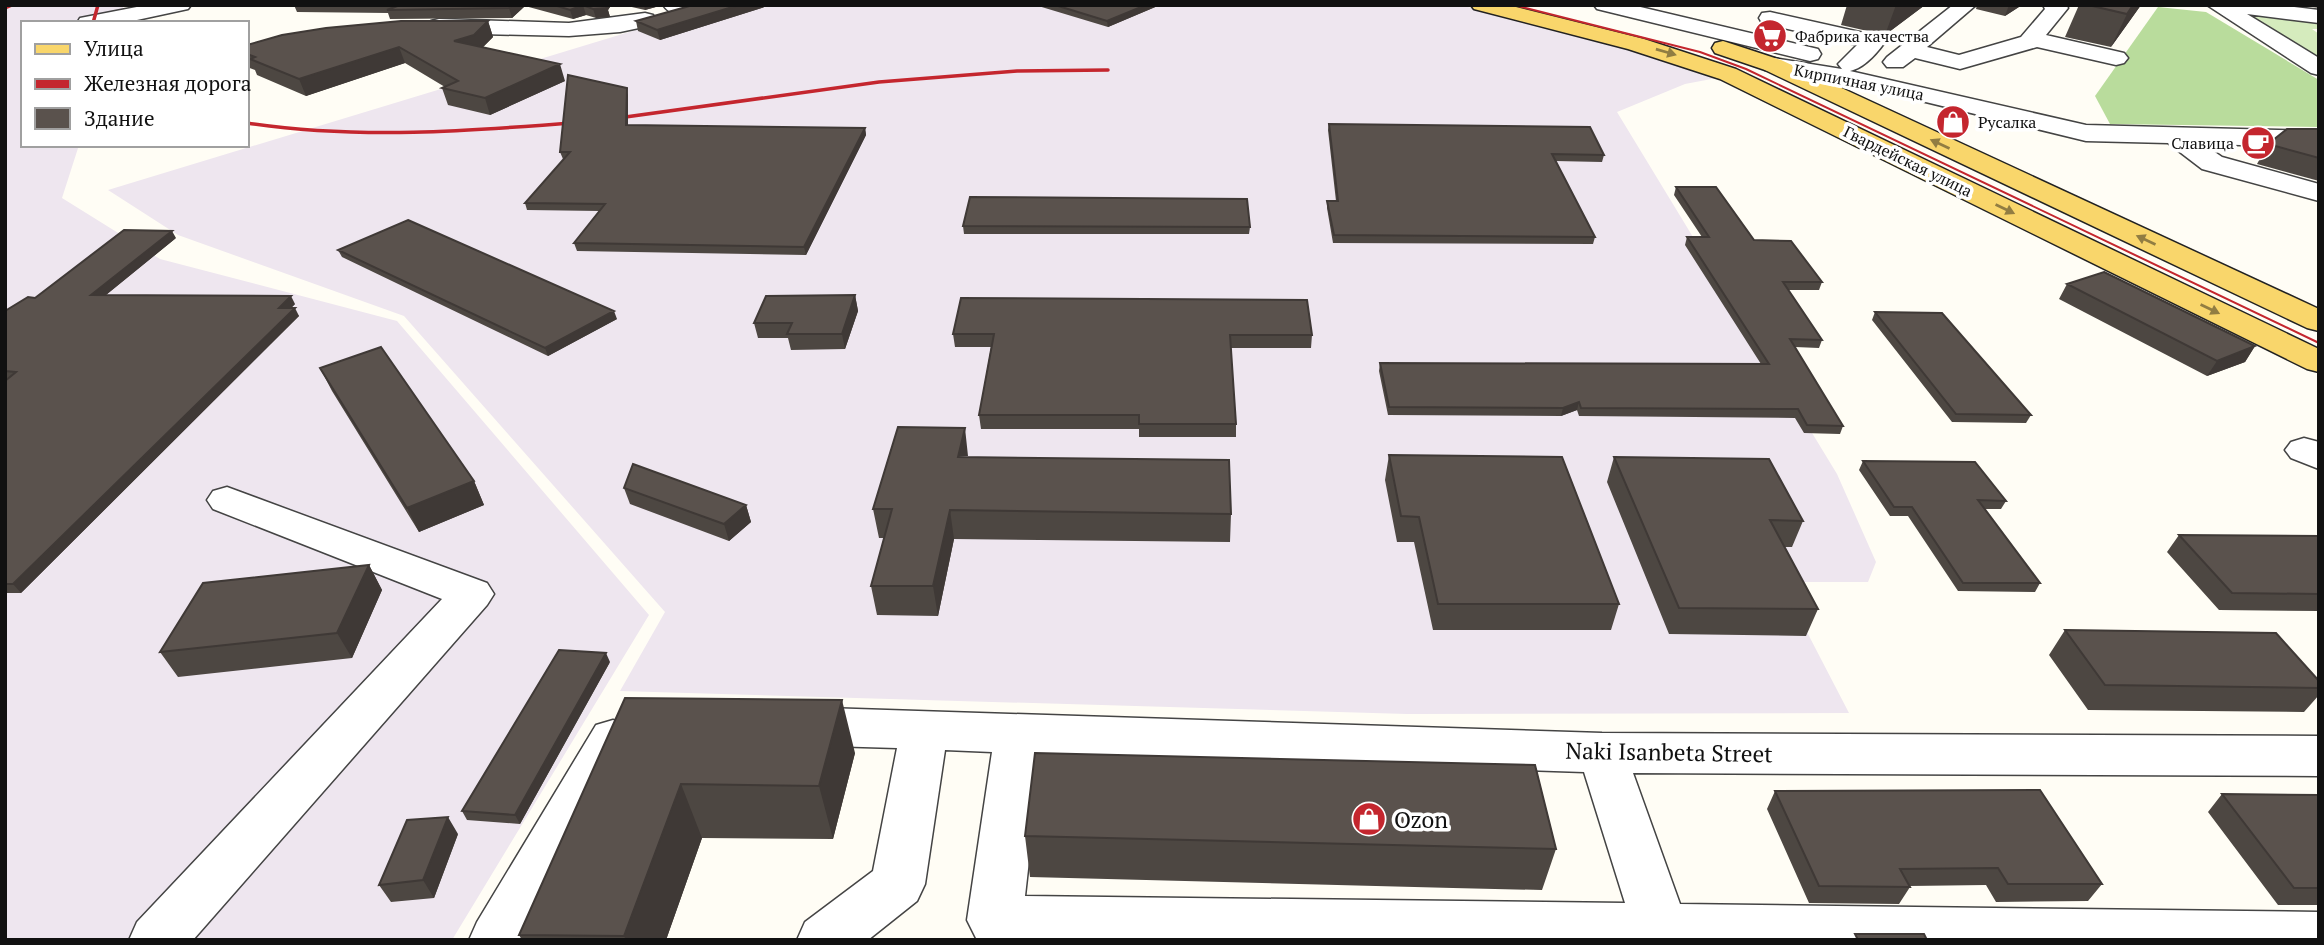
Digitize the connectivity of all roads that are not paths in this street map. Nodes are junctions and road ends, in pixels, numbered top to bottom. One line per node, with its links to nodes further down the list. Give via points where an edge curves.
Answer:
1 (181, 5): 15 (street)
2 (595, 5): 14 (street)
3 (1481, 5): 27 (main road, Гвардейская улица, one-way to 27, via 1636,44 1728,74)
4 (1556, 5): 11 (main road, Гвардейская улица)
5 (1966, 5): 18 (street)
6 (2053, 5): 17 (street, via 2057,8)
7 (2217, 5): 21 (street)
8 (2225, 5): 10 (street)
9 (685, 7): 14 (street)
10 (2268, 8): 13 (street)
11 (1618, 10): 20 (main road, Гвардейская улица); 22 (street)
12 (1754, 15): 22 (street, via 1874,42)
13 (2319, 17)
14 (645, 20): 16 (street, via 611,29 579,30)
15 (98, 21)
16 (423, 26)
17 (2032, 39): 18 (street, via 1959,62); 19 (street)
18 (1910, 50): 22 (street)
19 (2116, 58)
20 (1773, 65): 22 (street, Кирпичная улица); 26 (main road, Гвардейская улица, one-way to 20)
21 (2319, 68)
22 (1855, 74): 23 (street, Кирпичная улица, via 2086,133)
23 (2174, 135): 24 (street, Кирпичная улица); 25 (street, via 2212,163)
24 (2319, 139)
25 (2319, 193)
26 (2317, 320)
27 (2319, 362)
28 (227, 500): 38 (street, via 472,594)
29 (651, 721): 39 (street, via 624,720)
30 (746, 724): 31 (street, Naki Isanbeta Street)
31 (924, 731): 32 (street, Naki Isanbeta Street); 40 (street, via 898,884)
32 (1019, 732): 33 (street, Naki Isanbeta Street); 35 (street)
33 (1602, 753): 34 (street, Naki Isanbeta Street); 36 (street)
34 (2319, 756)
35 (993, 930): 36 (street)
36 (1663, 935): 37 (street)
37 (2319, 937)
38 (158, 940)
39 (497, 940)
40 (825, 940)

